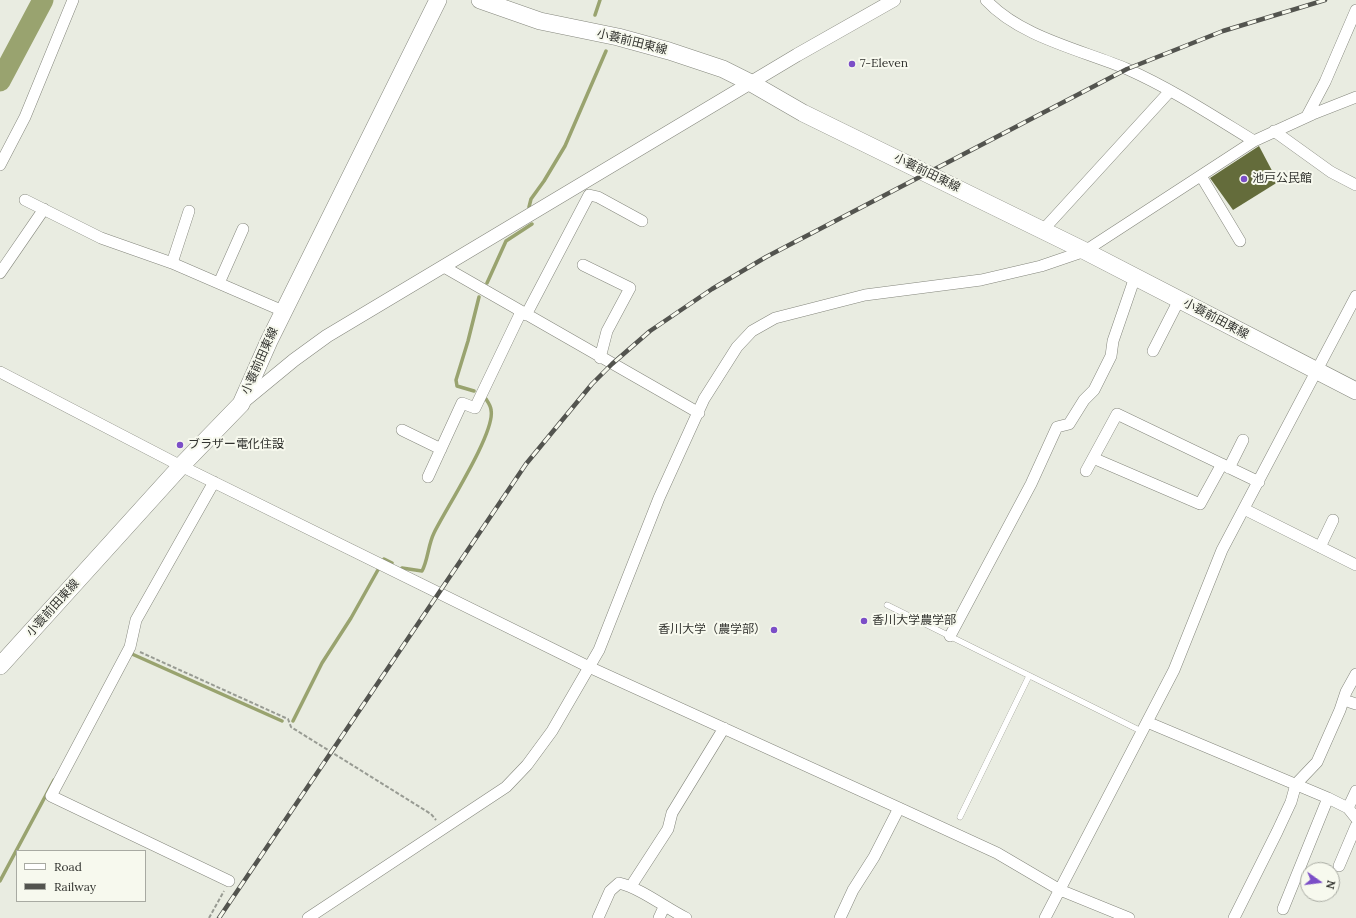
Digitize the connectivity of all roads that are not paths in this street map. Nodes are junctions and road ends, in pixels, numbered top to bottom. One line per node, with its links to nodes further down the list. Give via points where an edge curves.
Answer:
1 (73, 0): 13 (street, via 32,103)
2 (438, 0): 33 (main road, 小蓑前田東線)
3 (480, 0): 7 (main road, 小蓑前田東線, via 540,21 618,37 669,51)
4 (894, 0): 7 (street)
5 (986, 0): 8 (street, via 1006,17 1026,28 1127,69)
6 (1356, 10): 10 (street, via 1325,82)
7 (751, 83): 16 (street); 22 (main road, 小蓑前田東線, via 810,116)
8 (1170, 91): 12 (street); 22 (street)
9 (1356, 97): 10 (street)
10 (1307, 116): 11 (street)
11 (1274, 131): 12 (street); 15 (street, via 1331,172)
12 (1254, 141): 14 (street)
13 (0, 165)
14 (1201, 176): 23 (street); 24 (street)
15 (1356, 185)
16 (585, 190): 20 (street); 27 (street); 34 (street)
17 (25, 200): 18 (street)
18 (44, 209): 25 (street, via 102,238); 28 (street)
19 (189, 212): 25 (street)
20 (642, 221)
21 (243, 229): 30 (street)
22 (1043, 230): 24 (main road, 小蓑前田東線)
23 (1240, 241)
24 (1085, 251): 29 (main road, 小蓑前田東線); 41 (street, via 1041,266 981,280 865,295 775,318 752,331 737,347 704,399)
25 (172, 263): 30 (street)
26 (583, 265): 36 (street, via 630,288 607,331)
27 (444, 267): 34 (street); 40 (street, via 327,336)
28 (0, 273)
29 (1135, 277): 32 (main road, 小蓑前田東線); 57 (street, via 1113,341 1111,356 1094,390 1084,400 1070,424 1057,427 1031,484)
30 (219, 283): 33 (street)
31 (1356, 296): 38 (street)
32 (1179, 300): 35 (street); 38 (main road, 小蓑前田東線)
33 (283, 311): 40 (main road, 小蓑前田東線)
34 (523, 313): 36 (street); 44 (street, via 475,408 462,403)
35 (1153, 351)
36 (600, 358): 41 (street)
37 (0, 372): 46 (street)
38 (1317, 372): 39 (main road, 小蓑前田東線); 51 (street)
39 (1356, 391)
40 (241, 404): 46 (main road, 小蓑前田東線)
41 (699, 413): 59 (street, via 666,479 602,643)
42 (402, 430): 44 (street)
43 (1243, 440): 47 (street)
44 (441, 449): 49 (street)
45 (1093, 458): 47 (street, via 1200,504); 47 (street, via 1117,414); 48 (street)
46 (181, 466): 50 (street); 58 (main road, 小蓑前田東線)
47 (1226, 466): 51 (street)
48 (1086, 470)
49 (428, 477)
50 (214, 482): 59 (street); 73 (street, via 136,620 130,647 51,796)
51 (1258, 482): 52 (street)
52 (1244, 509): 54 (street); 62 (street, via 1222,550 1174,670)
53 (1333, 520): 54 (street)
54 (1320, 547): 55 (street)
55 (1356, 565)
56 (887, 605): 57 (lane)
57 (950, 636): 61 (lane)
58 (0, 666)
59 (589, 667): 63 (street); 78 (street, via 552,731 527,765 506,787)
60 (1356, 674): 64 (street, via 1317,762)
61 (1029, 676): 62 (lane); 69 (lane)
62 (1144, 727): 64 (street); 75 (street)
63 (724, 728): 67 (street); 74 (street, via 672,813 668,829)
64 (1296, 784): 66 (street); 85 (street, via 1277,832)
65 (1356, 791): 68 (street)
66 (1328, 798): 68 (street); 77 (street)
67 (899, 808): 75 (street, via 997,853); 82 (street)
68 (1348, 808): 70 (street)
69 (960, 817)
70 (1356, 818)
71 (1356, 826): 72 (street)
72 (1340, 864)
73 (230, 880)
74 (631, 886): 76 (street); 79 (street, via 619,883 610,891)
75 (1060, 890): 83 (street); 84 (street)
76 (664, 907): 80 (street); 81 (street)
77 (1283, 909)
78 (308, 918)
79 (598, 918)
80 (659, 918)
81 (686, 918)
82 (840, 918)
83 (1044, 918)
84 (1129, 918)
85 (1234, 918)

